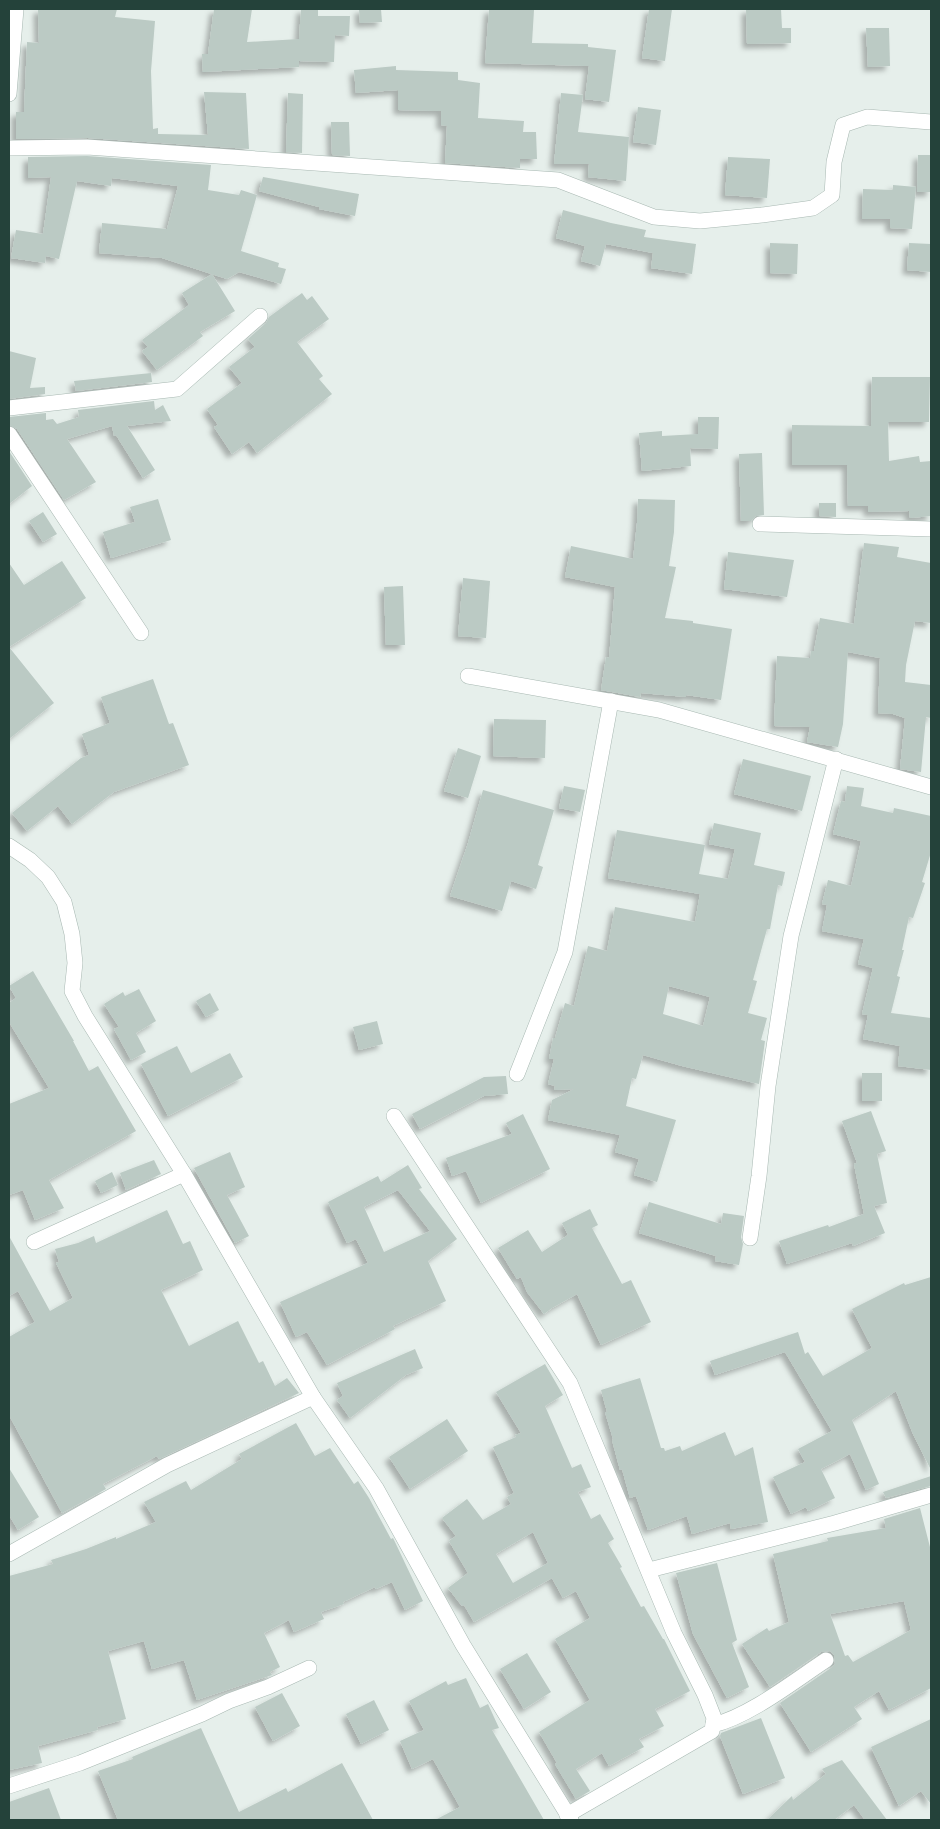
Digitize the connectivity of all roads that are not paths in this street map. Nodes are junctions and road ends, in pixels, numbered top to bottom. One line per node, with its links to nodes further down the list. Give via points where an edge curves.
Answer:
1 (16, 9): 2 (street)
2 (9, 94)
3 (931, 122): 4 (street, via 867,117 843,125 834,162 832,195 813,208 700,221 654,217 558,180 87,148)
4 (9, 148)
5 (260, 316): 6 (street, via 177,389)
6 (9, 408)
7 (9, 434): 10 (street)
8 (760, 524): 9 (street)
9 (931, 529)
10 (142, 633)
11 (468, 676): 12 (street)
12 (611, 701): 13 (street, via 658,710); 16 (street, via 565,952)
13 (836, 759): 14 (street); 19 (street, via 791,936 768,1086)
14 (931, 787)
15 (9, 846): 18 (street, via 48,877 64,902 75,963 72,991 84,1016)
16 (517, 1074)
17 (394, 1116): 24 (street, via 570,1383)
18 (184, 1174): 20 (street); 21 (street)
19 (750, 1238)
20 (34, 1242)
21 (313, 1397): 23 (street, via 167,1465); 29 (street, via 376,1488 463,1644)
22 (931, 1496): 24 (street)
23 (9, 1554)
24 (649, 1570): 27 (street, via 674,1633 708,1703 714,1718)
25 (826, 1660): 27 (street, via 759,1704)
26 (309, 1668): 28 (street, via 80,1763)
27 (713, 1725): 29 (street, via 712,1731)
28 (9, 1786)
29 (569, 1818)

